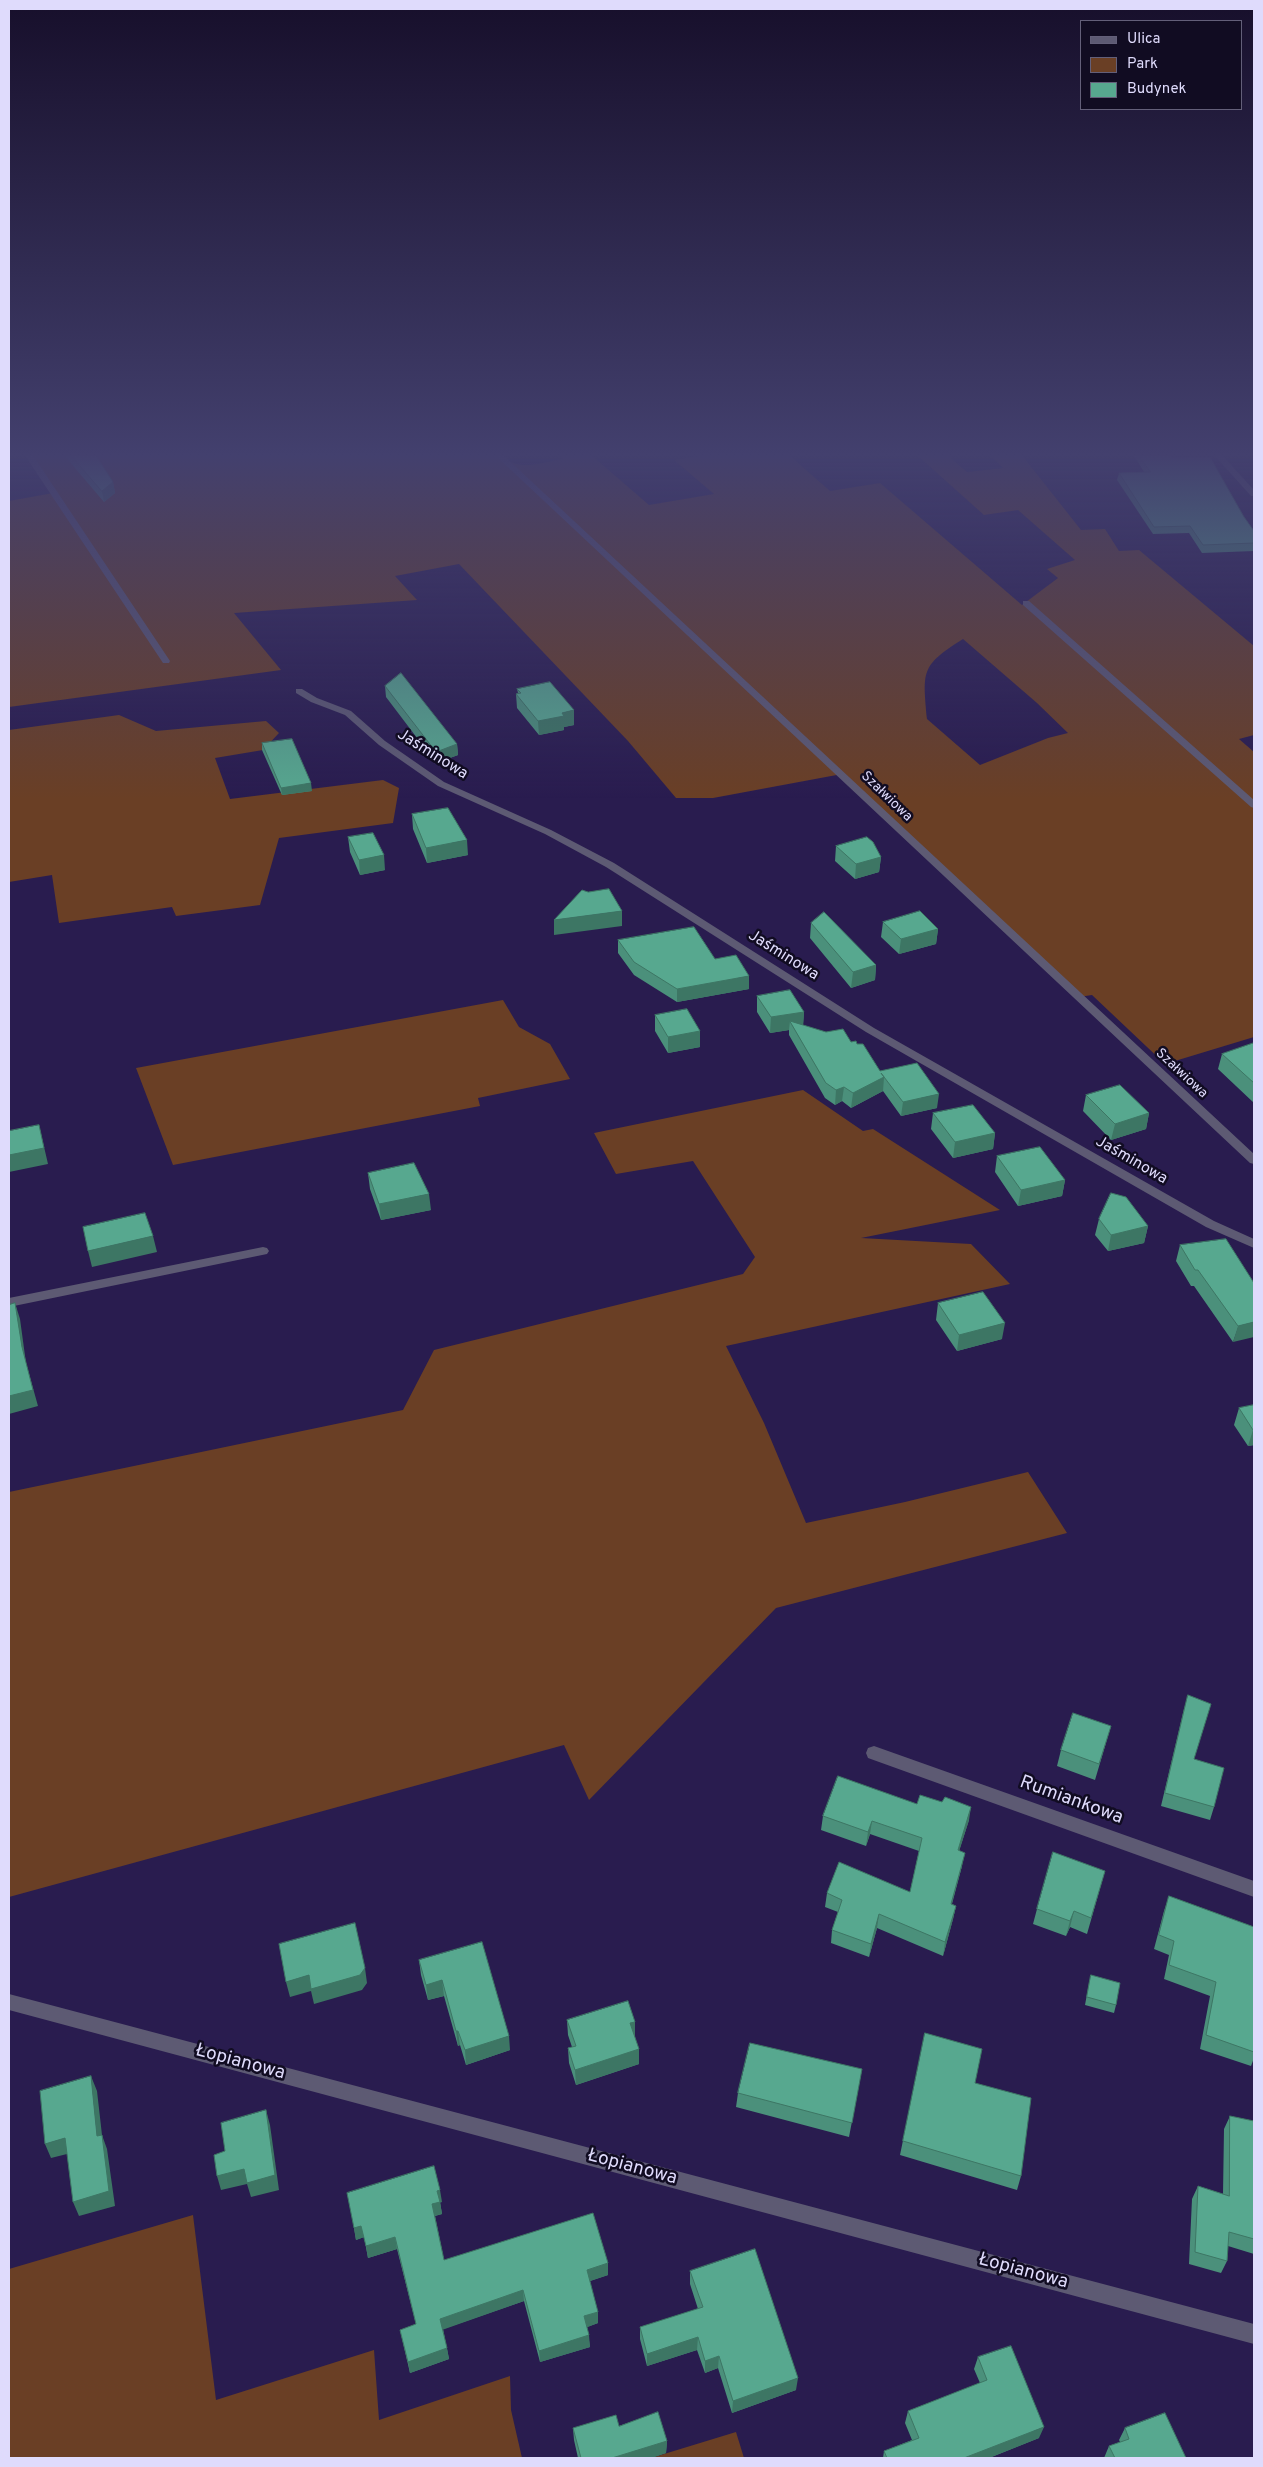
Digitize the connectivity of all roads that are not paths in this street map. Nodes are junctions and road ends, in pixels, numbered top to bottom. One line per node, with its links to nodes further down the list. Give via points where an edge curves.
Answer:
1 (105, 569): 4 (street)
2 (621, 569): 7 (street, Szałwiowa)
3 (1026, 603): 6 (street)
4 (166, 661)
5 (299, 691): 8 (street, Jaśminowa, via 348,713 382,743 441,784 548,832 610,865 870,1030 1210,1224)
6 (1254, 805)
7 (1254, 1160)
8 (1254, 1244)
9 (263, 1251): 10 (street)
10 (9, 1302)
11 (874, 1753): 12 (street, Rumiankowa)
12 (1254, 1889)
13 (9, 2002): 14 (street, Łopianowa)
14 (1254, 2334)

